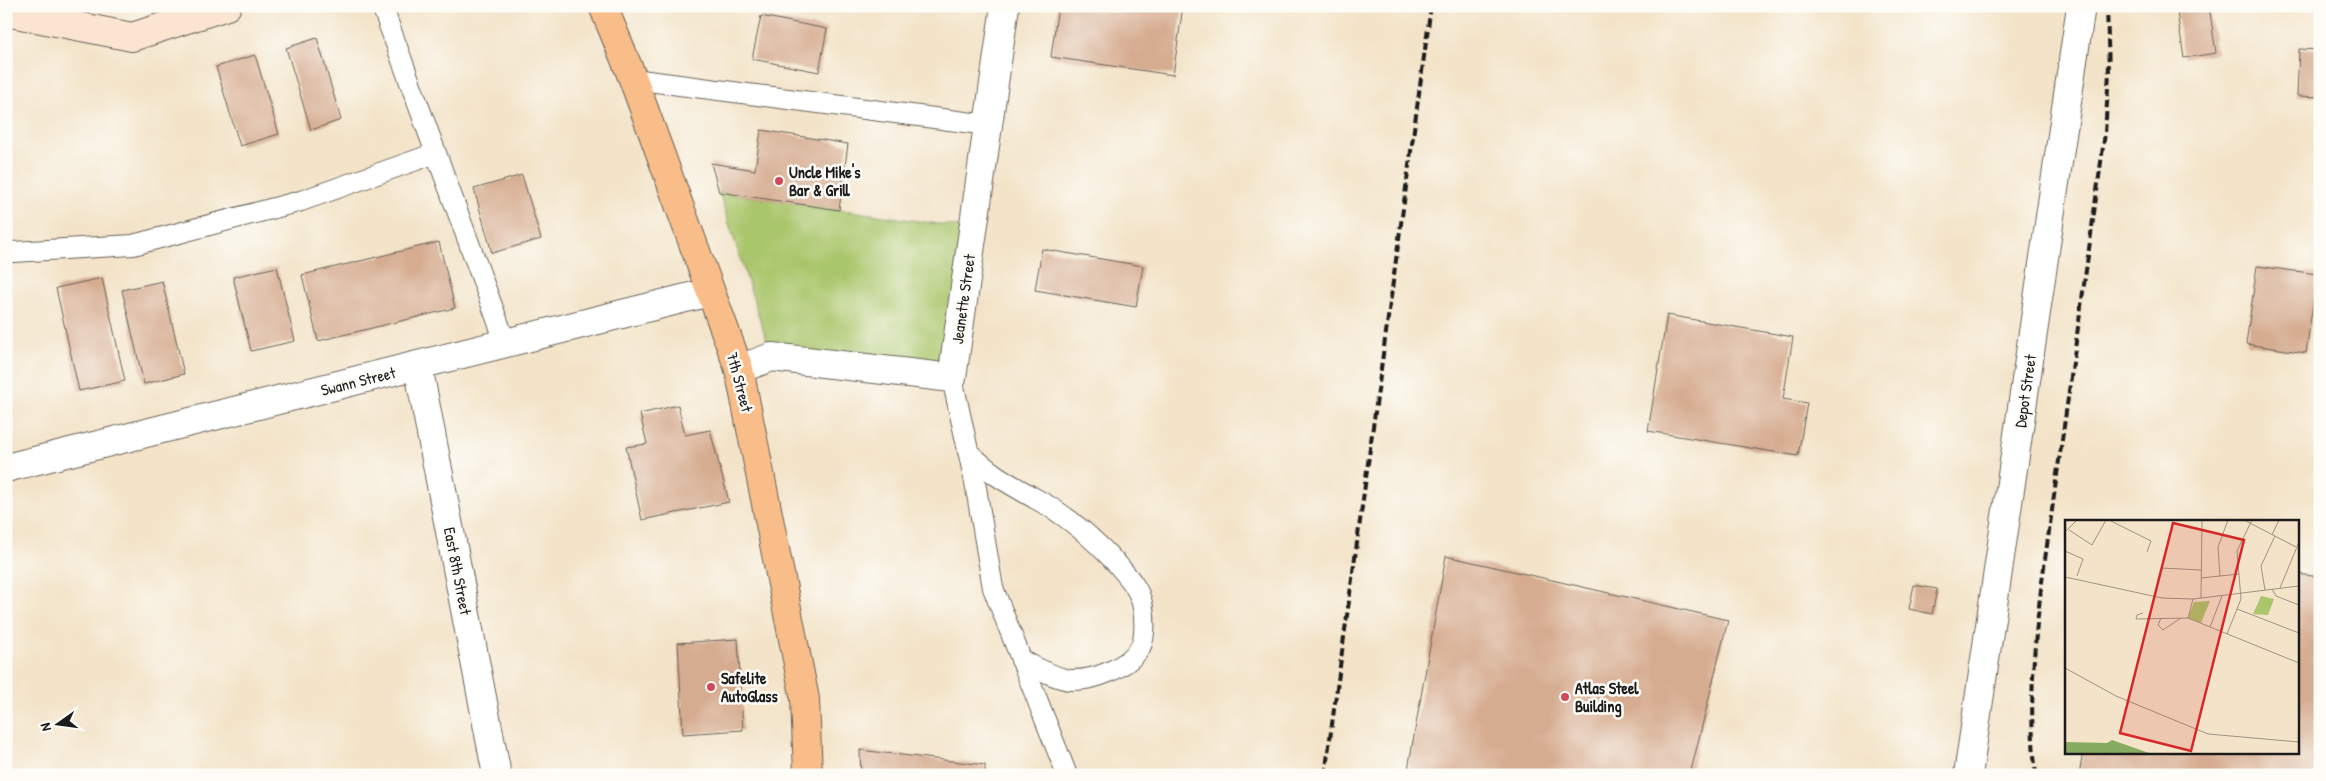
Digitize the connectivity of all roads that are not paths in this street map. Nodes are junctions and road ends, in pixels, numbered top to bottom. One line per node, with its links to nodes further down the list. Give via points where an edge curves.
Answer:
1 (227, 6): 6 (street, via 132,37)
2 (382, 6): 9 (lane)
3 (603, 6): 7 (main road, 7th Street)
4 (1005, 6): 8 (street, Jeanette Street)
5 (2081, 6): 22 (street, Depot Street)
6 (6, 12)
7 (633, 79): 8 (lane); 11 (main road, 7th Street)
8 (988, 125): 15 (street, Jeanette Street)
9 (436, 152): 10 (lane, via 301,201 133,245); 12 (lane)
10 (6, 251)
11 (710, 292): 12 (street, Swann Street); 14 (main road, 7th Street)
12 (506, 344): 13 (street, Swann Street)
13 (418, 366): 17 (street, Swann Street); 19 (street, East 8th Street)
14 (739, 369): 15 (street, via 772,357); 20 (main road, 7th Street, via 806,699)
15 (952, 378): 16 (lane)
16 (968, 452): 18 (lane, via 993,588); 18 (lane, via 988,471 1037,499 1101,546 1136,586 1143,604 1141,646 1130,659 1107,672 1085,680 1068,680)
17 (6, 468)
18 (1022, 660): 21 (lane)
19 (497, 775)
20 (808, 775)
21 (1067, 775)
22 (1968, 775)

